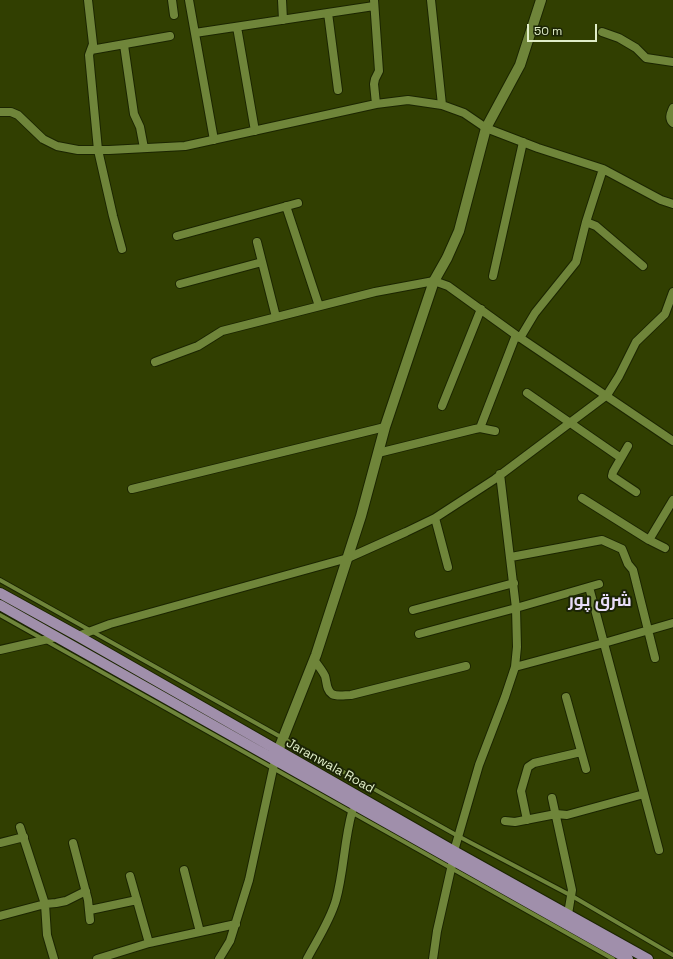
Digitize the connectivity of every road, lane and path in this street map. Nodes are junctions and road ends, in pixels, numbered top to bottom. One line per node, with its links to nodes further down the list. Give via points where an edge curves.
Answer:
1 (88, 0): 18 (street, via 93,44)
2 (172, 0): 11 (street)
3 (189, 0): 15 (street)
4 (282, 0): 12 (street)
5 (349, 0): 9 (street)
6 (431, 0): 22 (street)
7 (541, 0): 26 (street, via 520,65)
8 (374, 3): 9 (street); 21 (street, via 379,71 374,84)
9 (350, 10): 10 (street)
10 (328, 13): 12 (street); 20 (street)
11 (174, 15)
12 (283, 20): 13 (street)
13 (236, 27): 15 (street); 27 (street)
14 (602, 32): 19 (street, via 636,48 646,58)
15 (195, 33): 28 (street)
16 (170, 36): 17 (street)
17 (124, 45): 18 (street); 30 (street, via 134,114 140,127)
18 (91, 50): 31 (street, via 89,55)
19 (673, 62)
20 (338, 90)
21 (376, 104): 22 (street, via 408,100); 27 (street)
22 (442, 105): 26 (street, via 464,113)
23 (673, 108): 25 (street, via 670,116)
24 (0, 112): 31 (street, via 11,112 18,116 43,139 57,146)
25 (673, 122)
26 (486, 128): 29 (street); 43 (street, via 459,231 448,258)
27 (255, 131): 28 (street)
28 (214, 140): 30 (street, via 185,146)
29 (523, 142): 32 (street); 42 (street)
30 (144, 148): 31 (street)
31 (98, 150): 39 (street)
32 (603, 169): 34 (street); 36 (street)
33 (298, 203): 35 (street)
34 (673, 204)
35 (286, 206): 37 (street); 46 (street)
36 (586, 222): 41 (street, via 596,226); 49 (street, via 576,262)
37 (177, 236)
38 (257, 242): 40 (street)
39 (122, 249)
40 (262, 262): 44 (street); 48 (street)
41 (643, 266)
42 (493, 276)
43 (434, 281): 46 (street); 47 (street, via 448,286); 55 (street)
44 (180, 284)
45 (673, 292): 52 (street, via 665,314 636,342)
46 (319, 306): 48 (street)
47 (481, 309): 49 (street); 53 (street)
48 (276, 317): 50 (street, via 222,331 198,346)
49 (518, 336): 52 (street); 56 (street)
50 (155, 362)
51 (527, 393): 54 (street)
52 (607, 395): 54 (street); 58 (street)
53 (442, 406)
54 (570, 424): 61 (street); 62 (street)
55 (385, 427): 60 (street); 63 (street)
56 (480, 428): 57 (street); 60 (street)
57 (495, 431)
58 (673, 441)
59 (628, 446): 61 (street)
60 (378, 453): 71 (street)
61 (621, 458): 64 (street, via 612,476)
62 (500, 474): 67 (street); 70 (street)
63 (132, 489)
64 (636, 492)
65 (582, 498): 68 (street)
66 (673, 500): 68 (street)
67 (435, 518): 71 (street); 72 (street)
68 (649, 540): 69 (street)
69 (665, 548)
70 (511, 557): 74 (street); 83 (street, via 602,540 620,548 633,570)
71 (348, 558): 84 (street); 92 (street)
72 (448, 567)
73 (0, 580): 84 (lane)
74 (514, 583): 79 (street); 80 (street)
75 (599, 584): 76 (street)
76 (589, 587): 79 (street); 89 (street)
77 (0, 593): 86 (main road, Jaranwala Road)
78 (0, 605): 87 (main road, Jaranwala Road)
79 (516, 608): 85 (street); 94 (street)
80 (413, 610)
81 (0, 615): 88 (lane)
82 (673, 623): 83 (street)
83 (648, 630): 89 (street); 91 (street)
84 (91, 631): 86 (street); 96 (lane)
85 (420, 634)
86 (78, 636): 98 (main road, Jaranwala Road)
87 (57, 637): 88 (street); 98 (main road, Jaranwala Road)
88 (44, 640): 90 (street); 98 (lane)
89 (604, 643): 94 (street); 100 (street)
90 (0, 650)
91 (655, 658)
92 (314, 660): 93 (street, via 323,672 329,690 338,696); 96 (street)
93 (466, 666)
94 (515, 667): 107 (street, via 479,765)
95 (566, 697): 97 (street)
96 (283, 738): 98 (street); 107 (lane)
97 (581, 752): 99 (street); 104 (street, via 534,763 528,767 521,791)
98 (275, 760): 102 (lane); 112 (main road, Jaranwala Road); 123 (street, via 249,880)
99 (586, 769)
100 (644, 794): 103 (street, via 567,815); 111 (street)
101 (552, 798): 103 (street)
102 (352, 812): 112 (lane); 130 (street, via 335,902)
103 (556, 814): 104 (street); 116 (street)
104 (527, 820): 105 (street)
105 (505, 821)
106 (20, 827): 108 (street)
107 (458, 836): 112 (street); 116 (lane)
108 (24, 837): 109 (street); 118 (street)
109 (0, 843)
110 (73, 843): 115 (street)
111 (659, 850)
112 (453, 860): 120 (main road, Jaranwala Road); 131 (street); 132 (lane); 133 (main road, Jaranwala Road)
113 (184, 870): 124 (street)
114 (130, 876): 117 (street)
115 (86, 891): 118 (street, via 66,900); 119 (street)
116 (572, 896): 120 (street); 126 (lane)
117 (137, 900): 119 (street); 125 (street)
118 (46, 904): 121 (street); 127 (street, via 47,936)
119 (90, 910): 122 (street)
120 (568, 914): 134 (main road, Jaranwala Road)
121 (0, 916)
122 (90, 920)
123 (236, 924): 124 (street); 129 (street, via 230,941)
124 (200, 932): 125 (street)
125 (149, 943): 128 (street)
126 (673, 955)
127 (54, 959)
128 (97, 959)
129 (219, 959)
130 (307, 959)
131 (433, 959)
132 (613, 959)
133 (628, 959)
134 (648, 959)

